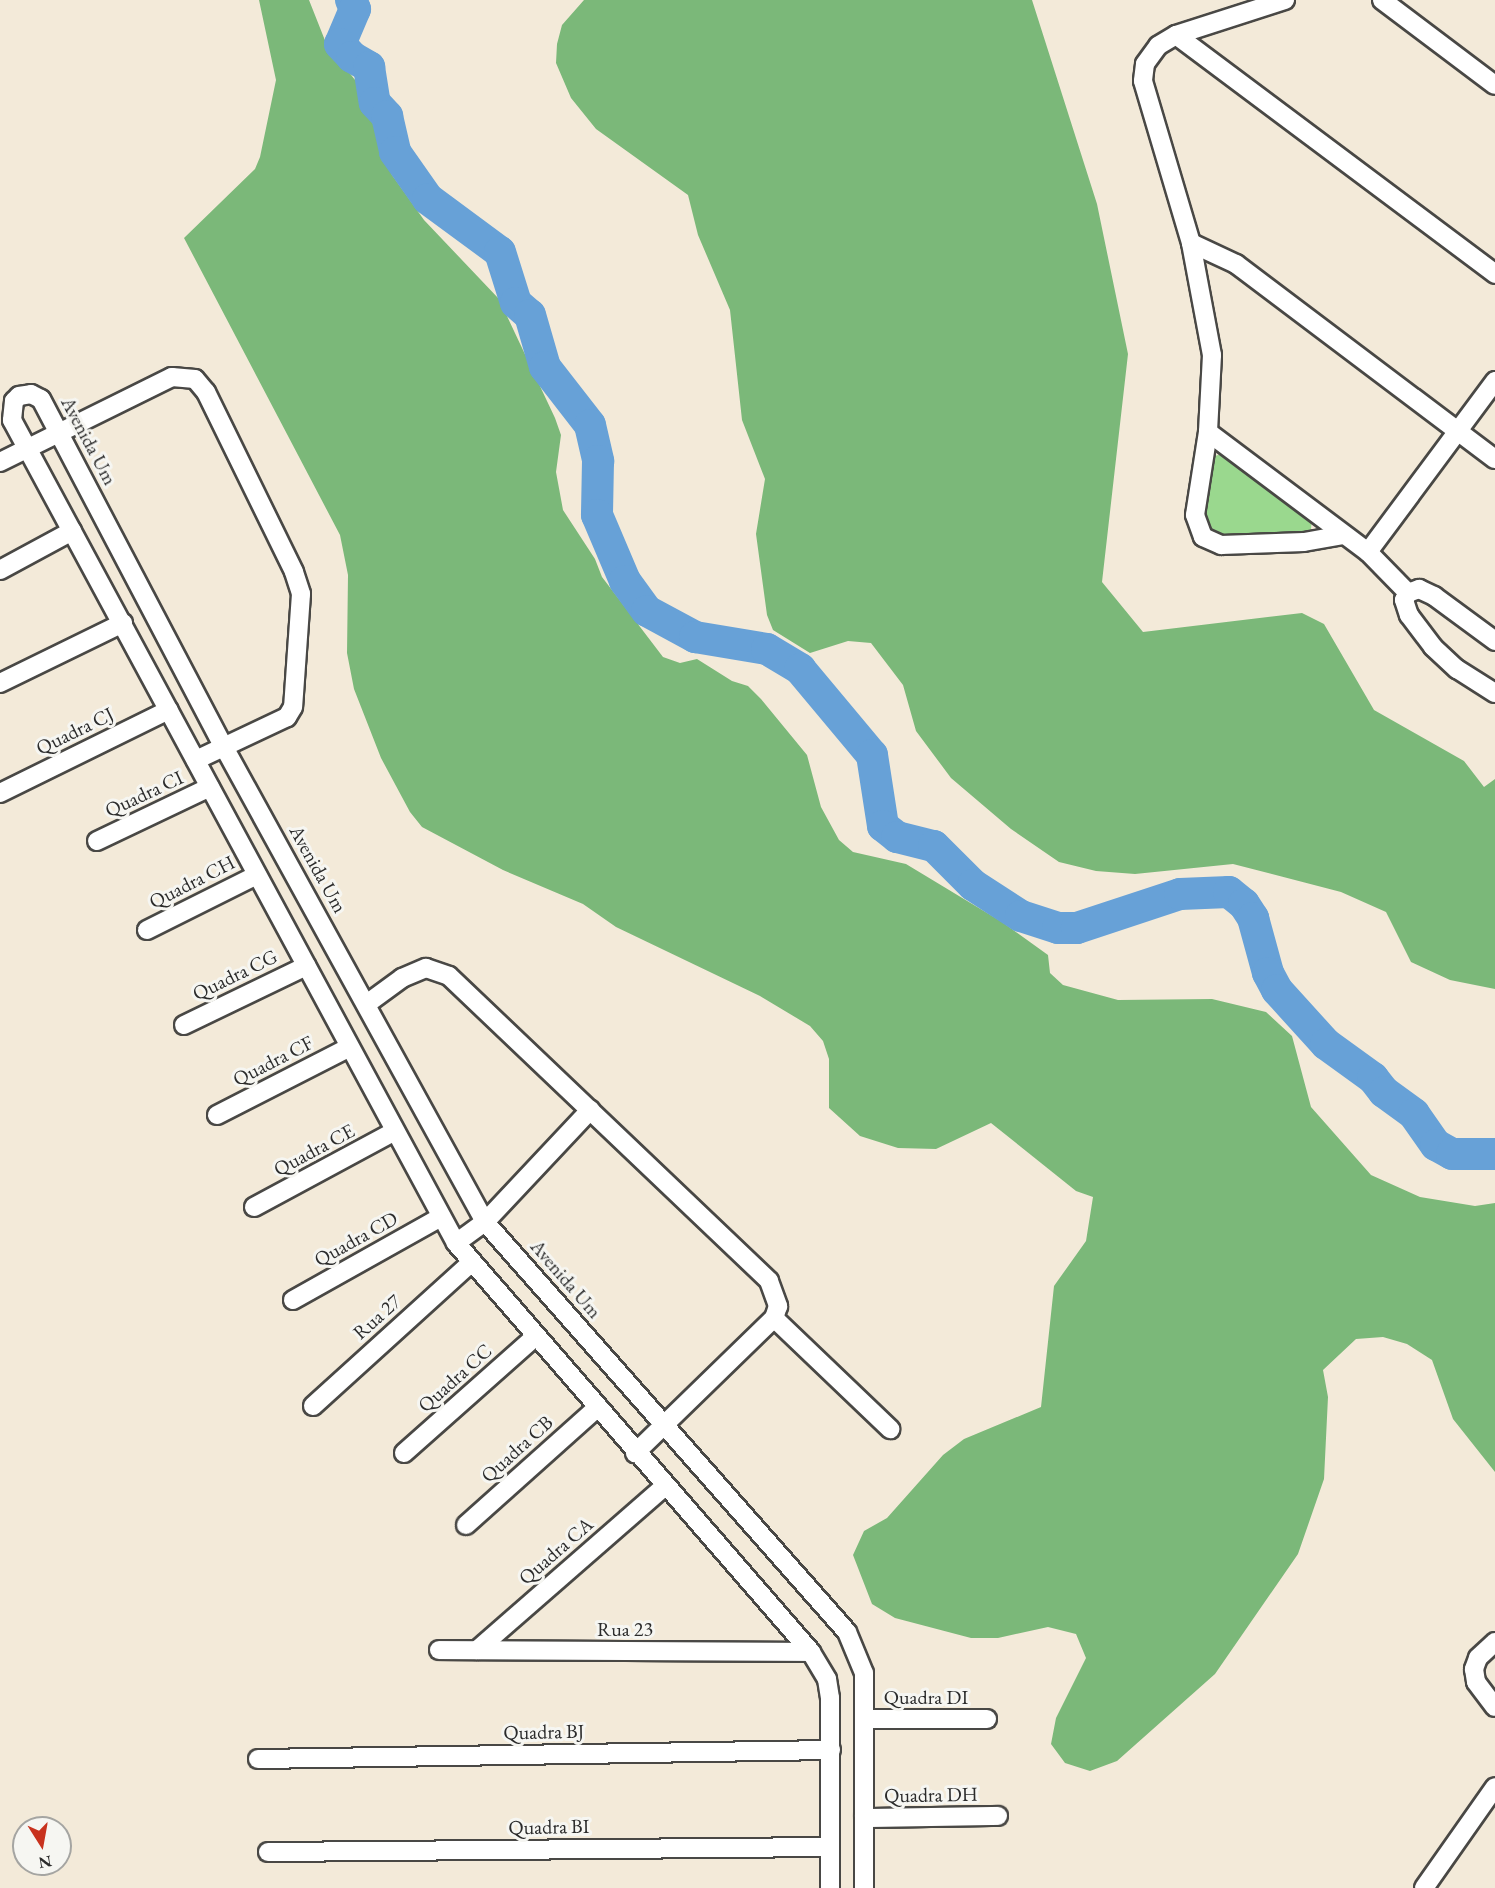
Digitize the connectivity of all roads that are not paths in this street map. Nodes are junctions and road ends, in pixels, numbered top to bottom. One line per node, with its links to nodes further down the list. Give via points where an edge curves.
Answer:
1 (1285, 0): 3 (street)
2 (1382, 0): 4 (street)
3 (1176, 35): 5 (street, via 1158,46 1146,64 1143,81); 6 (street)
4 (1495, 85)
5 (1191, 243): 8 (street, via 1236,264); 10 (street, via 1212,355)
6 (1495, 274)
7 (1495, 381): 8 (street)
8 (1458, 431): 12 (street); 16 (street)
9 (60, 432): 11 (street); 11 (street, Avenida Um, via 41,399 31,394 19,396 14,400 12,420); 24 (street, Avenida Um); 24 (street, via 172,377 195,379 206,392 294,572 301,594 293,707 276,723)
10 (1208, 432): 15 (street); 15 (street, via 1195,515 1203,537 1221,545 1304,542)
11 (27, 448): 13 (street); 14 (street, Avenida Um)
12 (1495, 459)
13 (0, 462)
14 (72, 531): 17 (street); 19 (street, Avenida Um)
15 (1342, 535): 16 (street)
16 (1368, 552): 18 (street)
17 (0, 570)
18 (1408, 592): 20 (street, via 1419,590 1434,596); 22 (street, via 1404,600 1409,615 1433,647 1457,669)
19 (123, 623): 21 (street); 23 (street, Avenida Um)
20 (1495, 641)
21 (0, 683)
22 (1495, 693)
23 (169, 710): 25 (street, Avenida Um); 27 (street, Quadra CJ)
24 (224, 747): 25 (street); 32 (street, Avenida Um)
25 (196, 760): 26 (street, Avenida Um)
26 (210, 787): 28 (street, Quadra CI); 29 (street, Avenida Um)
27 (0, 793)
28 (97, 841)
29 (257, 874): 30 (street, Quadra CH); 31 (street, Avenida Um)
30 (147, 930)
31 (306, 966): 33 (street, Quadra CG); 34 (street, Avenida Um)
32 (368, 1003): 35 (street, via 402,978 426,968 449,976); 40 (street, Avenida Um)
33 (184, 1025)
34 (350, 1047): 36 (street, Quadra CF); 37 (street, Avenida Um)
35 (590, 1110): 40 (street); 44 (street, via 769,1281 778,1306)
36 (217, 1115)
37 (395, 1131): 38 (street, Quadra CE); 39 (street, Avenida Um)
38 (254, 1208)
39 (441, 1217): 41 (street, Avenida Um); 43 (street, Quadra CD)
40 (485, 1222): 41 (street); 48 (street, Avenida Um)
41 (456, 1243): 42 (street, Avenida Um)
42 (472, 1262): 45 (street, Avenida Um); 46 (street, Rua 27)
43 (293, 1300)
44 (774, 1318): 48 (street); 49 (street)
45 (536, 1336): 47 (street, Avenida Um); 50 (street, Quadra CC)
46 (313, 1406)
47 (598, 1407): 51 (street, Avenida Um); 53 (street, Quadra CB)
48 (664, 1426): 51 (street); 59 (street, Avenida Um, via 848,1632 864,1673)
49 (890, 1429)
50 (404, 1453)
51 (635, 1453): 52 (street, Avenida Um)
52 (665, 1486): 56 (street, Quadra CA); 57 (street, Avenida Um)
53 (466, 1525)
54 (1495, 1642): 58 (street, via 1478,1658 1474,1669 1476,1682)
55 (439, 1650): 56 (street, Rua 23)
56 (477, 1650): 57 (street, Rua 23)
57 (811, 1653): 61 (street, Avenida Um, via 826,1679 830,1698)
58 (1495, 1707)
59 (864, 1719): 60 (street, Quadra DI); 64 (street, Avenida Um)
60 (987, 1719)
61 (831, 1750): 62 (street, Quadra BJ); 63 (street, Avenida Um)
62 (258, 1759)
63 (831, 1786): 64 (street); 68 (street, Avenida Um)
64 (864, 1786): 67 (street, Avenida Um)
65 (1495, 1787): 72 (street)
66 (998, 1816): 67 (street, Quadra DH)
67 (864, 1818): 71 (street, Avenida Um)
68 (830, 1847): 69 (street, Quadra BI); 70 (street, Avenida Um)
69 (268, 1852)
70 (830, 1888)
71 (864, 1888)
72 (1424, 1888)

